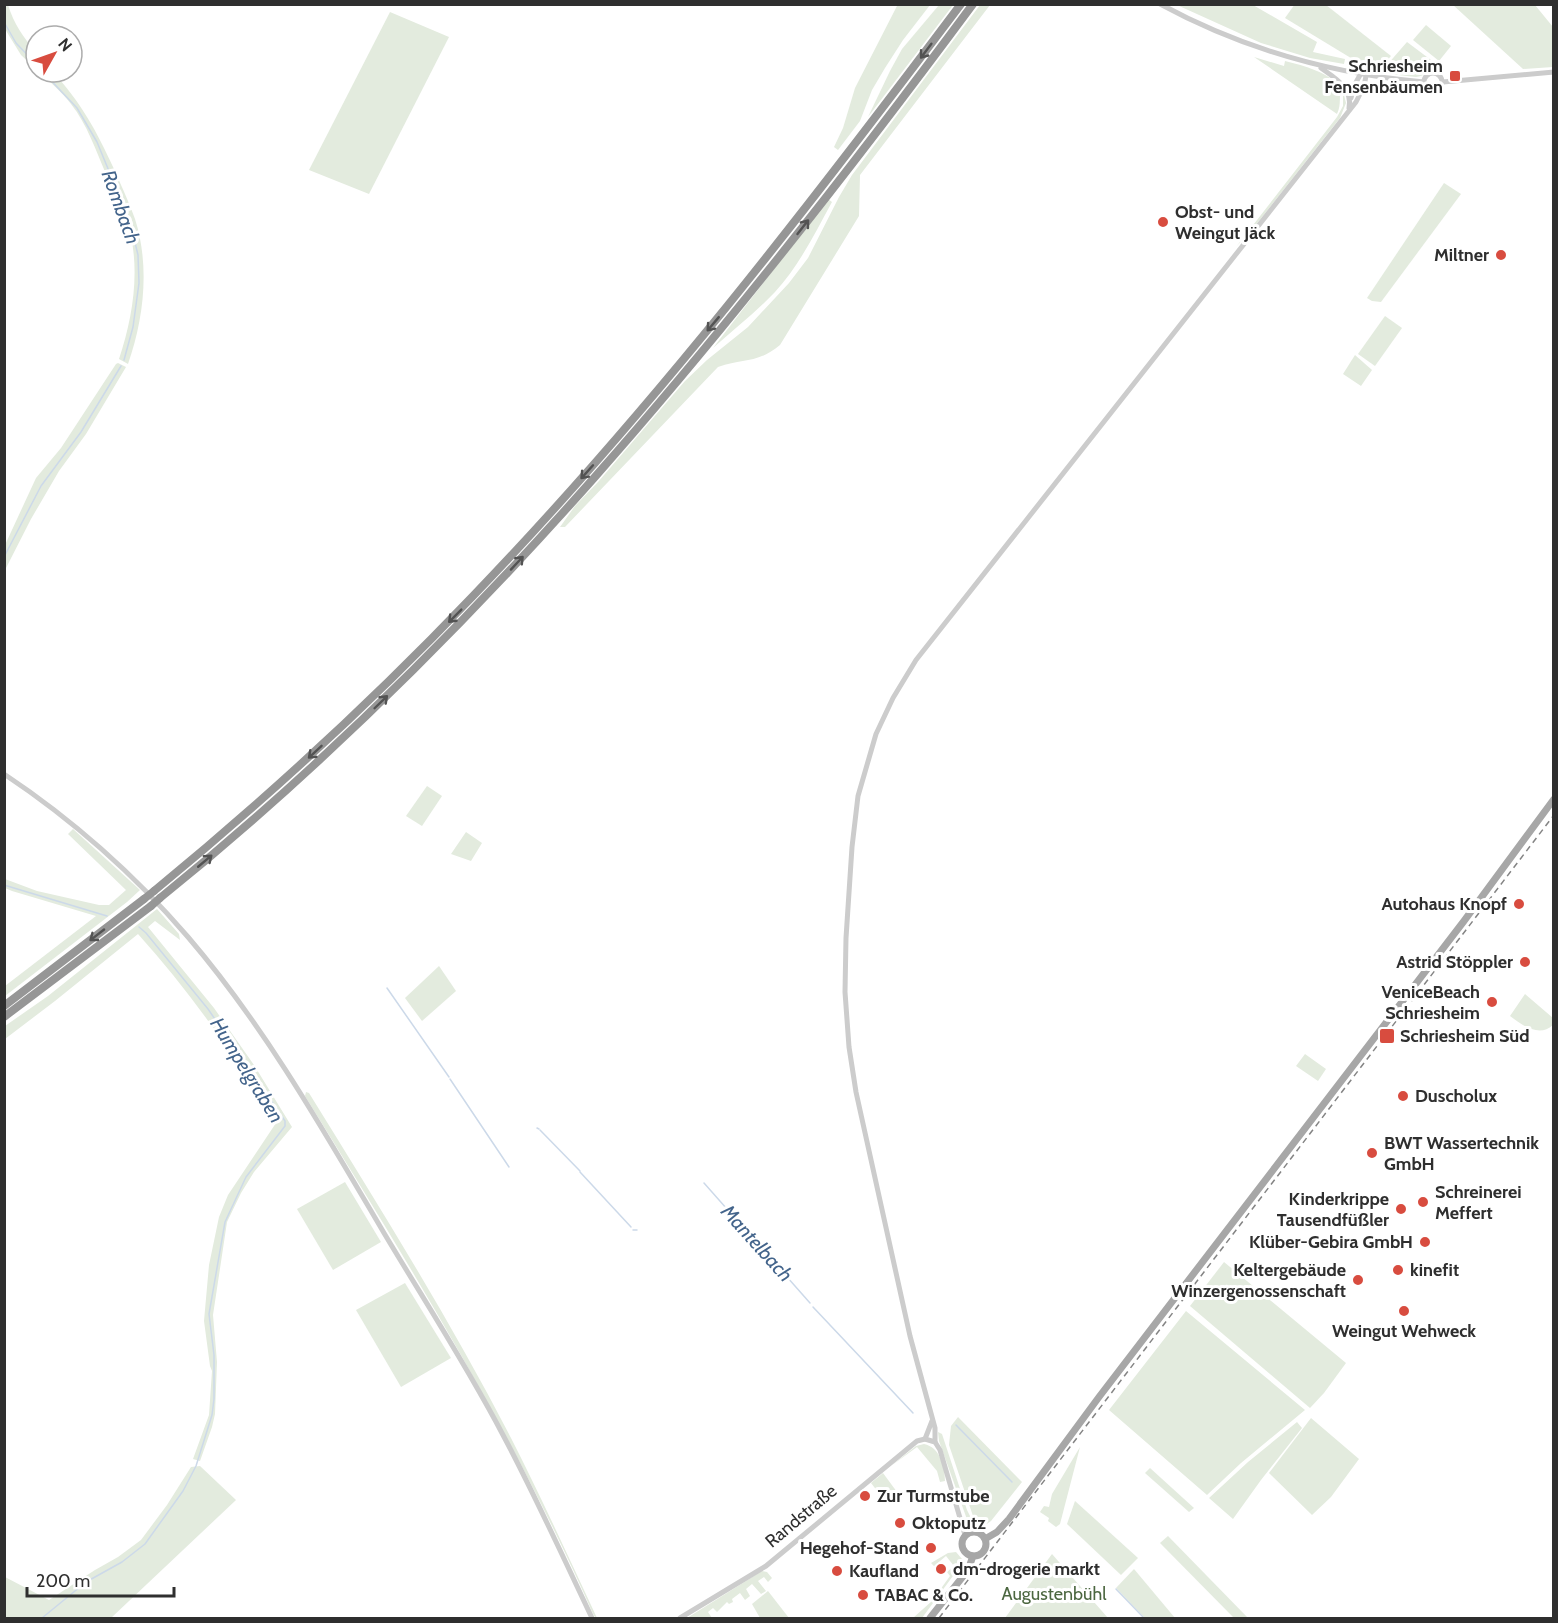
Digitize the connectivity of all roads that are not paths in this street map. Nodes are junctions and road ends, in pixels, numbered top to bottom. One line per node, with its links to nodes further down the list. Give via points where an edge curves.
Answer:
1 (961, 4): 13 (highway, one-way to 13, via 751,279 548,516 353,716)
2 (974, 4): 13 (highway, one-way to 2, via 289,788 360,722 555,523 723,327)
3 (1160, 4): 4 (street, via 1242,42)
4 (1319, 67): 6 (street); 9 (street, via 1341,84)
5 (1554, 72): 8 (street)
6 (1363, 75): 7 (street); 9 (street, via 1354,86); 10 (street, via 1360,95)
7 (1424, 82): 8 (street, via 1434,91); 8 (street, via 1434,73)
8 (1443, 82)
9 (1351, 100): 10 (street)
10 (1348, 110): 16 (street, via 916,660 887,711 864,772 854,820 846,938 849,1047 910,1336)
11 (4, 774): 22 (street, via 104,850 188,937 251,1019 306,1101 473,1382)
12 (1554, 800): 20 (main road, via 1009,1518)
13 (157, 895): 14 (highway, one-way to 14, bridge, via 144,899); 14 (highway, bridge, via 151,906)
14 (6, 1012): 15 (highway)
15 (4, 1022)
16 (932, 1421): 17 (street); 18 (street)
17 (925, 1439): 18 (street); 23 (street, Randstraße, via 917,1441 757,1572)
18 (936, 1444): 19 (street)
19 (968, 1534): 20 (main road, via 981,1534); 21 (main road, via 962,1547)
20 (985, 1539): 21 (main road, via 984,1551)
21 (974, 1556): 24 (main road, via 968,1570)
22 (592, 1618)
23 (680, 1618)
24 (930, 1618)

